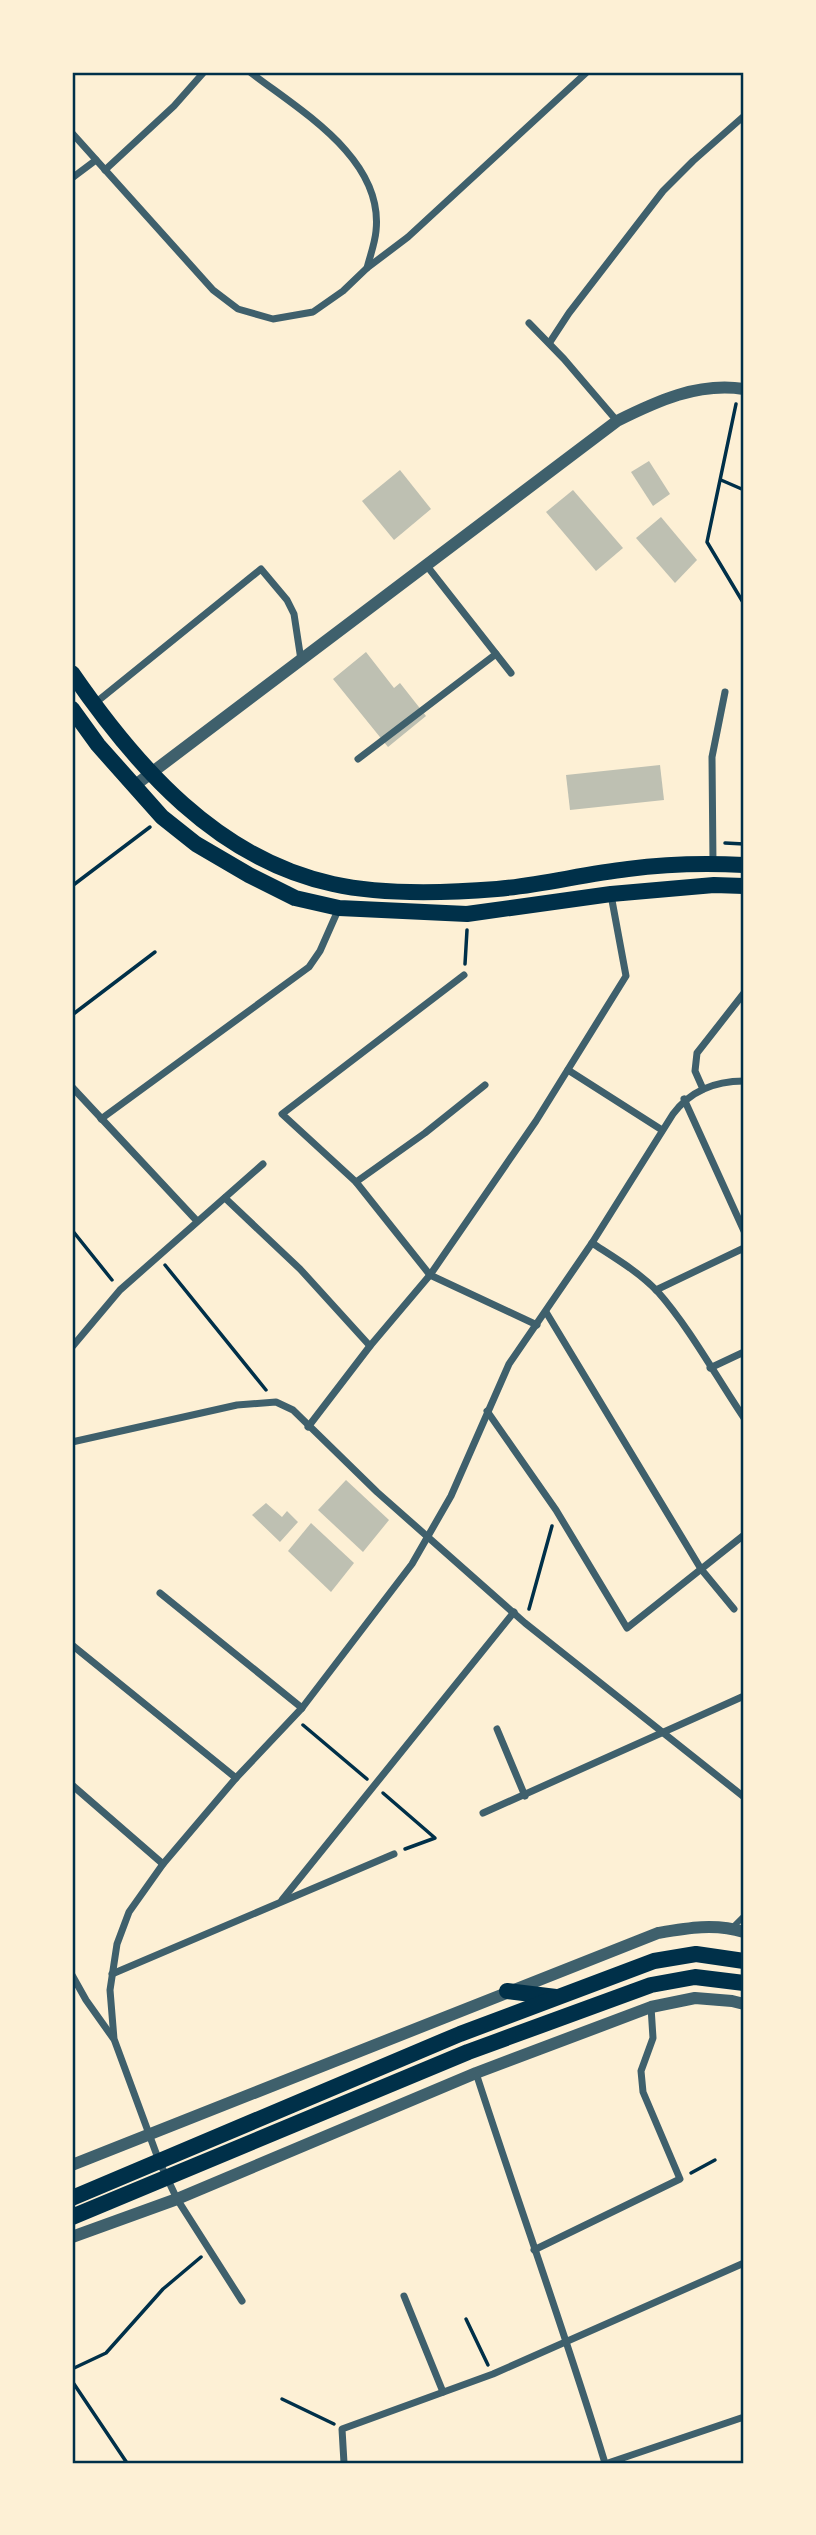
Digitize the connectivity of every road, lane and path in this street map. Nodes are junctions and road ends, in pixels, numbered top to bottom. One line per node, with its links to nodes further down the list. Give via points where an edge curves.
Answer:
1 (204, 72): 7 (street)
2 (250, 72): 9 (street, via 345,146 361,168 374,200 377,230)
3 (587, 72): 9 (street, via 408,237)
4 (744, 116): 11 (street, via 663,191)
5 (72, 133): 6 (street)
6 (96, 160): 7 (street); 8 (street)
7 (105, 170): 9 (street, via 213,290 239,309 273,319 313,312)
8 (72, 178)
9 (367, 268)
10 (529, 323): 11 (street)
11 (550, 342): 13 (street)
12 (742, 389): 13 (street, via 692,390); 14 (path)
13 (617, 421): 16 (street)
14 (721, 480): 15 (path); 17 (path, via 708,542)
15 (744, 490)
16 (427, 566): 18 (street); 19 (street)
17 (744, 604)
18 (496, 654): 21 (street); 25 (street)
19 (301, 662): 23 (street, via 294,614 261,569); 26 (street)
20 (72, 673): 23 (main road)
21 (511, 673)
22 (725, 692): 29 (street, via 712,757)
23 (93, 705): 26 (main road)
24 (72, 709): 27 (main road)
25 (358, 759)
26 (151, 773): 27 (street); 31 (main road, via 182,806 223,837 275,865 334,885 388,892 497,888 630,869)
27 (134, 786): 28 (main road)
28 (162, 817): 33 (path); 36 (main road, via 196,844 249,875 295,898)
29 (715, 843): 30 (path); 31 (street)
30 (744, 844)
31 (713, 863): 32 (main road)
32 (744, 865)
33 (72, 886)
34 (744, 886): 35 (main road)
35 (611, 894): 37 (main road); 42 (street, via 626,976)
36 (339, 908): 37 (main road); 48 (street, via 309,967)
37 (467, 914): 39 (path)
38 (155, 952): 41 (path)
39 (464, 975): 51 (street, via 282,1114)
40 (744, 993): 46 (street, via 697,1053 695,1071)
41 (72, 1015)
42 (568, 1070): 49 (street); 59 (street)
43 (744, 1081): 46 (street, via 724,1081)
44 (485, 1085): 51 (street)
45 (72, 1087): 48 (street)
46 (702, 1089): 47 (street)
47 (684, 1099): 49 (street); 55 (street)
48 (102, 1119): 53 (street)
49 (662, 1130): 56 (street)
50 (263, 1164): 52 (street)
51 (356, 1182): 59 (street)
52 (225, 1198): 53 (street); 64 (street, via 300,1269)
53 (197, 1221): 58 (street)
54 (72, 1230): 60 (path)
55 (744, 1231)
56 (592, 1242): 61 (street); 62 (street)
57 (744, 1248): 61 (street)
58 (157, 1255): 60 (street); 68 (path)
59 (430, 1275): 63 (street); 64 (street)
60 (120, 1290): 65 (street)
61 (656, 1290): 67 (street)
62 (546, 1312): 63 (street); 76 (street)
63 (537, 1325): 69 (street, via 509,1364)
64 (370, 1346): 71 (street)
65 (72, 1347)
66 (744, 1352): 67 (street)
67 (710, 1368): 70 (street)
68 (276, 1402): 71 (street, via 293,1410); 72 (street, via 237,1405)
69 (487, 1411): 73 (street); 75 (street)
70 (744, 1418)
71 (308, 1427): 75 (street)
72 (72, 1441)
73 (556, 1510): 76 (street, via 627,1628); 80 (path)
74 (744, 1535): 76 (street)
75 (429, 1538): 79 (street); 83 (street)
76 (701, 1569): 78 (street)
77 (160, 1593): 83 (street)
78 (734, 1609)
79 (514, 1612): 80 (street); 89 (street)
80 (525, 1623): 86 (street)
81 (72, 1645): 87 (street)
82 (744, 1696): 86 (street)
83 (302, 1708): 84 (street)
84 (293, 1717): 87 (street); 89 (path)
85 (497, 1729): 90 (street)
86 (664, 1732): 90 (street); 91 (street)
87 (236, 1778): 94 (street)
88 (72, 1785): 94 (street)
89 (374, 1785): 93 (path, via 435,1838); 95 (street)
90 (525, 1796): 92 (street)
91 (744, 1797)
92 (483, 1813)
93 (394, 1854): 95 (street)
94 (163, 1864): 99 (street, via 129,1912)
95 (282, 1900): 99 (street)
96 (744, 1916): 97 (street)
97 (738, 1930): 102 (street, via 698,1926 658,1933)
98 (744, 1961): 103 (main road, via 696,1954 654,1961)
99 (112, 1974): 106 (street)
100 (72, 1975): 106 (street)
101 (744, 1983): 112 (main road, via 695,1977 651,1985 468,2052)
102 (507, 1991): 103 (main road); 108 (street)
103 (558, 1997): 110 (main road)
104 (744, 2004): 105 (street, via 695,1998)
105 (651, 2007): 107 (street); 113 (street, via 653,2038 641,2071 643,2092)
106 (114, 2039): 108 (street)
107 (476, 2073): 115 (street); 118 (street)
108 (150, 2135): 110 (street); 111 (street)
109 (715, 2160): 113 (path)
110 (159, 2161): 112 (street); 114 (main road)
111 (72, 2165)
112 (168, 2178): 115 (street); 116 (main road)
113 (680, 2179): 118 (street)
114 (72, 2198)
115 (177, 2199): 117 (street); 119 (street)
116 (72, 2217)
117 (72, 2237)
118 (534, 2249): 124 (street)
119 (209, 2250): 122 (street); 125 (path, via 163,2290 106,2353)
120 (744, 2263): 124 (street)
121 (404, 2296): 128 (street)
122 (242, 2301)
123 (466, 2319): 126 (path)
124 (568, 2342): 126 (street); 134 (street)
125 (72, 2369)
126 (493, 2374): 128 (street)
127 (72, 2381): 132 (path)
128 (443, 2392): 131 (street)
129 (282, 2399): 131 (path)
130 (744, 2417): 134 (street)
131 (342, 2429): 133 (street)
132 (127, 2463)
133 (344, 2463)
134 (607, 2463)

